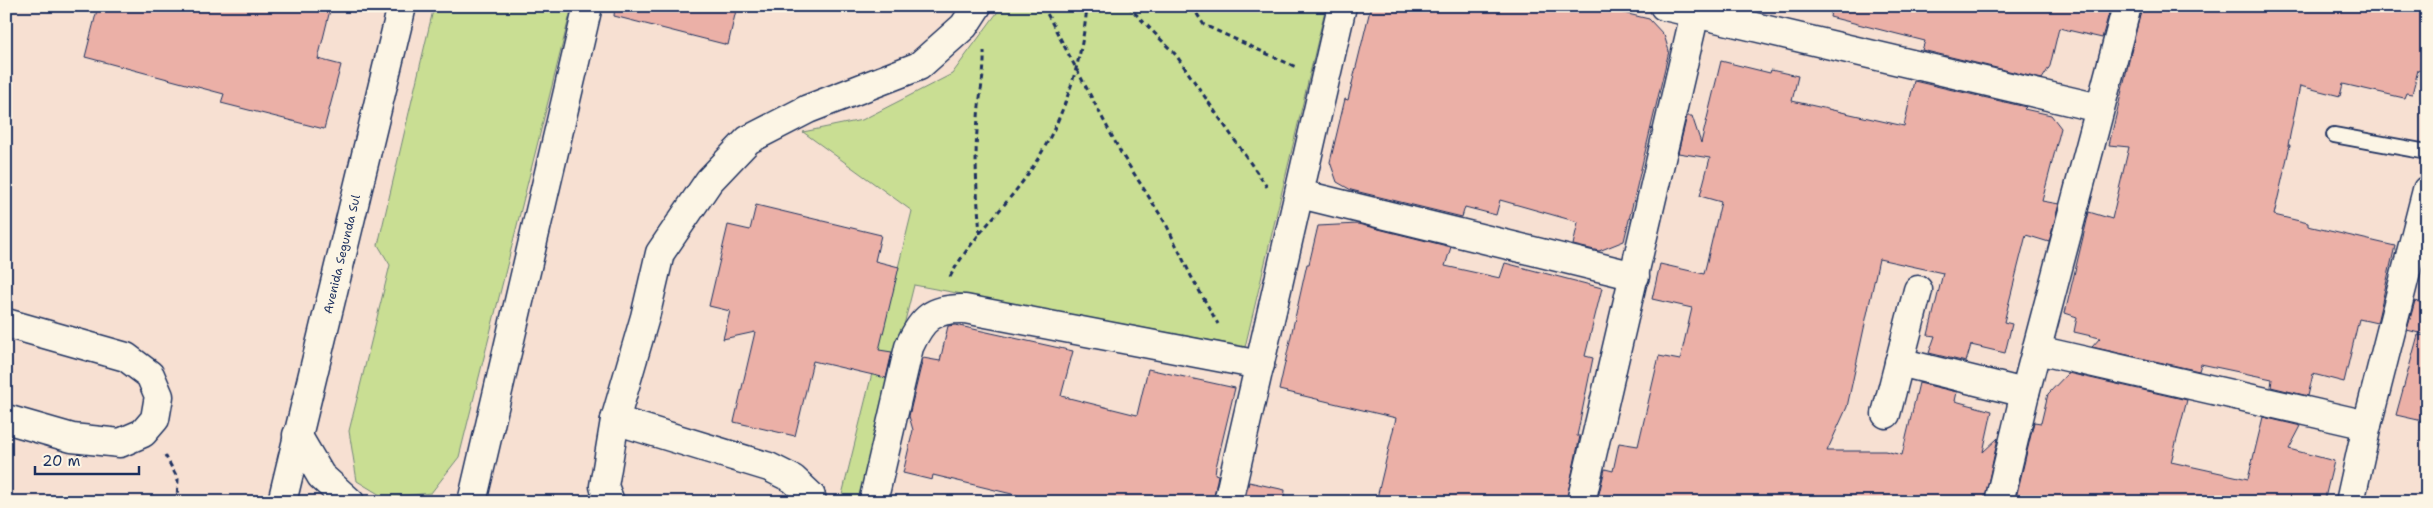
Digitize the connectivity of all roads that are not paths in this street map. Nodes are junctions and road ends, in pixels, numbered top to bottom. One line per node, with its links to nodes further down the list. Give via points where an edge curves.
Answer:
1 (402, 6): 25 (street, Avenida Segunda Sul)
2 (588, 6): 26 (street)
3 (977, 6): 23 (street, via 964,26 918,66 808,109 748,140 709,181 660,253)
4 (1342, 6): 12 (street)
5 (1664, 6): 7 (street)
6 (2127, 6): 8 (street)
7 (1695, 13): 8 (street); 14 (street)
8 (2099, 108): 17 (street)
9 (2334, 135): 10 (lane)
10 (2427, 152)
11 (2427, 190): 13 (street)
12 (1300, 194): 14 (street); 19 (street)
13 (2421, 242): 24 (street)
14 (1635, 276): 34 (street)
15 (1918, 290): 18 (street)
16 (6, 323): 22 (street, via 126,357 150,375 159,396 155,419 143,434 120,443 72,438)
17 (2036, 350): 20 (street); 24 (street)
18 (1899, 362): 20 (street); 21 (street)
19 (1260, 364): 32 (street, via 965,309 948,308 935,312 920,326 909,347); 33 (street)
20 (2025, 394): 35 (street)
21 (1886, 414)
22 (6, 420)
23 (615, 420): 30 (street, via 604,486); 31 (street, via 769,467 793,480 812,496)
24 (2367, 425): 36 (street)
25 (297, 435): 27 (street, Avenida Segunda Sul); 28 (street, via 321,476)
26 (473, 495): 29 (street)
27 (282, 502)
28 (350, 502)
29 (450, 502)
30 (610, 502)
31 (812, 502)
32 (873, 502)
33 (1228, 502)
34 (1581, 502)
35 (1999, 502)
36 (2350, 502)

